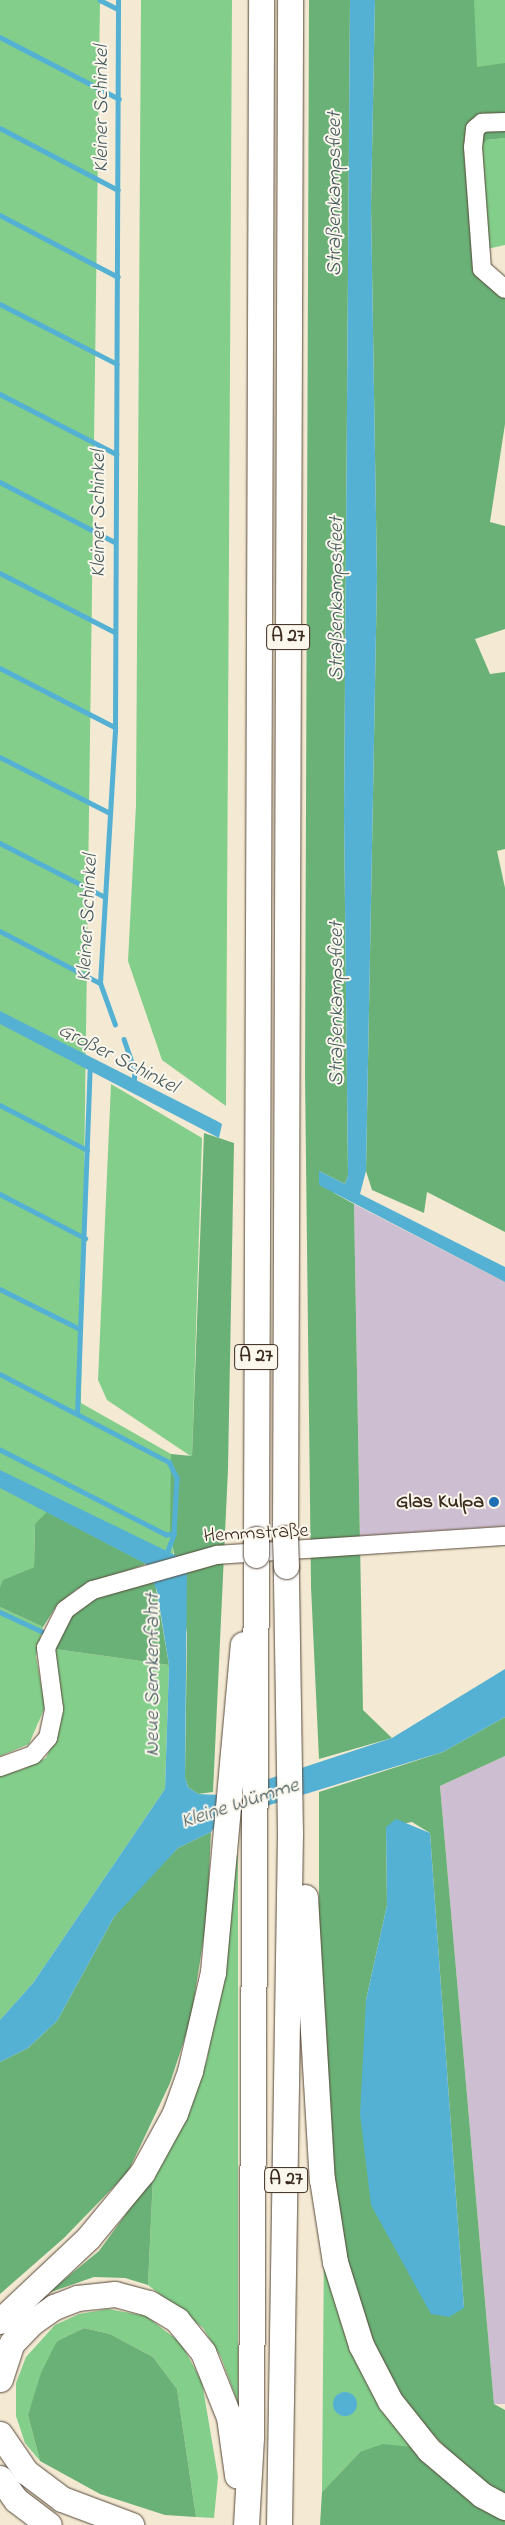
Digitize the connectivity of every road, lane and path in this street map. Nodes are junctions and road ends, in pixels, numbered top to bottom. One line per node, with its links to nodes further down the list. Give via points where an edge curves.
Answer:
1 (261, 0): 6 (highway, A 27)
2 (290, 0): 8 (highway, A 27, bridge, via 285,1538 288,1721)
3 (505, 122): 4 (street, via 482,123 475,129 473,148 482,269)
4 (505, 289)
5 (505, 1536): 7 (street, Hemmstraße, via 217,1555 150,1570 93,1590 65,1610 46,1648 54,1709 48,1738 33,1755)
6 (255, 1557): 9 (highway, via 231,1741 224,1858 210,1998 174,2113 142,2173 115,2207 88,2238); 17 (highway, A 27, via 257,1742 251,2437)
7 (0, 1767)
8 (296, 1835): 13 (highway, via 315,2090 335,2262 361,2345 390,2401 429,2450 482,2495); 18 (highway, A 27)
9 (0, 2321)
10 (0, 2379): 16 (highway, via 12,2343 31,2322 78,2298 115,2294 149,2303 177,2320 204,2352 229,2417 235,2453)
11 (0, 2434): 15 (highway, via 26,2472 62,2499)
12 (0, 2478): 14 (highway)
13 (505, 2507)
14 (37, 2521)
15 (131, 2525)
16 (236, 2525)
17 (246, 2525)
18 (279, 2525)

